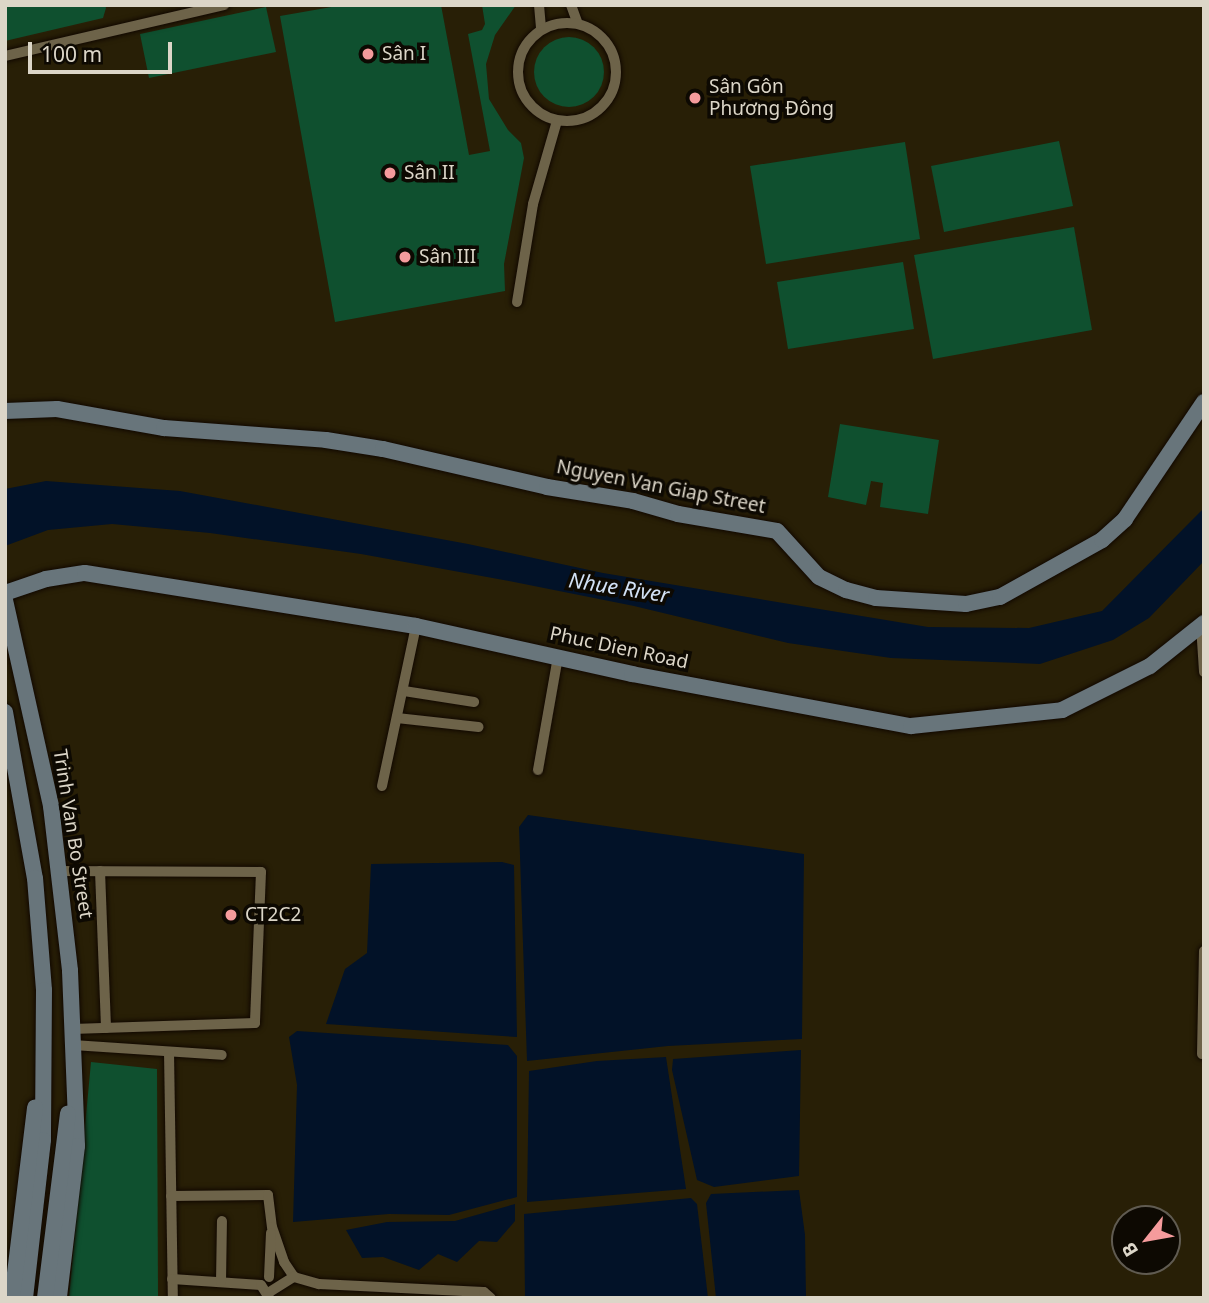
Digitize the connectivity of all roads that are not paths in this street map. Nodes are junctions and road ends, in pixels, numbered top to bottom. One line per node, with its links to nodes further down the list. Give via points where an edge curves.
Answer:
1 (224, 5): 6 (street)
2 (539, 5): 5 (street)
3 (571, 5): 4 (street)
4 (578, 24): 5 (street); 7 (street, via 590,28 609,46 617,75 610,97 595,114 583,120)
5 (541, 30): 7 (street, via 528,41 517,72 529,104)
6 (5, 56)
7 (557, 121): 8 (street, via 533,204)
8 (517, 302)
9 (1204, 402): 10 (street, Nguyen Van Giap Street, via 1131,510 1102,540 1000,597 966,604 876,598 846,590 819,577 778,531 547,487 383,449 326,440 164,428 57,409)
10 (5, 411)
11 (5, 593): 14 (street, Phuc Dien Road, via 46,579 85,573)
12 (5, 600): 24 (street, Trinh Van Bo Street, via 34,720)
13 (1203, 624): 15 (street, Phuc Dien Road, via 1150,666 1062,710 911,726); 16 (street)
14 (416, 626): 15 (street, Phuc Dien Road); 17 (street)
15 (558, 657): 22 (street)
16 (1204, 671)
17 (404, 691): 18 (street); 20 (street)
18 (474, 702)
19 (5, 712): 33 (street, via 35,878)
20 (397, 718): 21 (street); 23 (street)
21 (479, 727)
22 (538, 770)
23 (382, 786)
24 (61, 870): 25 (street); 27 (street, Trinh Van Bo Street)
25 (100, 871): 28 (street); 28 (street, via 261,872 256,1023)
26 (1204, 951): 31 (street)
27 (72, 1028): 28 (street); 29 (street, Trinh Van Bo Street)
28 (106, 1028)
29 (73, 1045): 30 (street); 34 (street, Trinh Van Bo Street)
30 (169, 1052): 32 (street); 35 (street)
31 (1202, 1054)
32 (222, 1055)
33 (44, 1056): 44 (street); 45 (street, via 43,1140)
34 (73, 1079): 46 (street, Trinh Van Bo Street); 47 (street, Trinh Van Bo Street, via 77,1146)
35 (171, 1196): 37 (street, via 268,1195); 40 (street)
36 (222, 1221): 41 (street)
37 (272, 1227): 38 (street); 42 (street)
38 (284, 1262): 39 (street); 42 (street)
39 (294, 1277): 42 (street); 43 (street, via 319,1284)
40 (172, 1279): 41 (street); 48 (street)
41 (221, 1282): 42 (street)
42 (267, 1288)
43 (448, 1294): 49 (street, via 484,1292)
44 (12, 1298)
45 (25, 1298)
46 (46, 1298)
47 (59, 1298)
48 (173, 1298)
49 (491, 1298)

